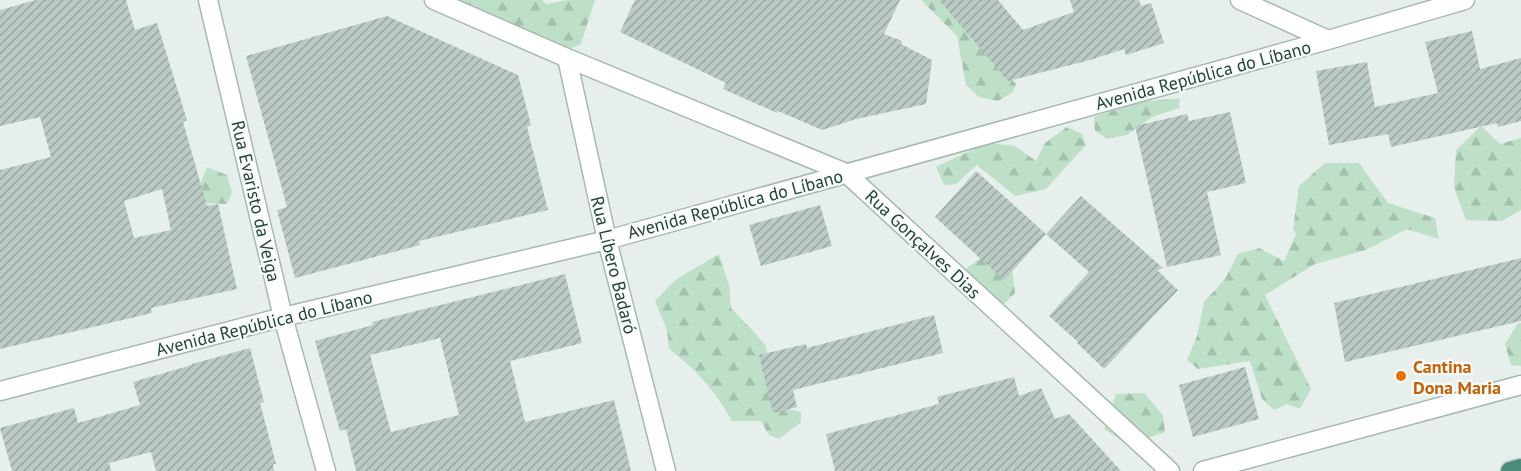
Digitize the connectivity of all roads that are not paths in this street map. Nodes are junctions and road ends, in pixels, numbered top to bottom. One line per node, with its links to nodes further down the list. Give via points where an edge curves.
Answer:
1 (208, 0): 9 (street, Rua Evaristo da Veiga)
2 (434, 0): 6 (street, Rua Gonçalves Dias)
3 (1239, 0): 5 (street)
4 (1465, 0): 5 (street, Avenida República do Líbano)
5 (1328, 40): 7 (street, Avenida República do Líbano)
6 (567, 58): 7 (street, Rua Gonçalves Dias); 8 (street, Rua Líbero Badaró)
7 (846, 174): 8 (street, Avenida República do Líbano); 17 (street, Rua Gonçalves Dias)
8 (607, 240): 9 (street, Avenida República do Líbano); 16 (street, Rua Líbero Badaró)
9 (283, 317): 12 (street, Avenida República do Líbano); 15 (street, Rua Evaristo da Veiga)
10 (1521, 385): 11 (street)
11 (1502, 390): 13 (street); 18 (street)
12 (0, 391)
13 (1521, 394)
14 (1521, 468): 19 (highway)
15 (326, 471)
16 (666, 471)
17 (1170, 471)
18 (1203, 471)
19 (1510, 471)

